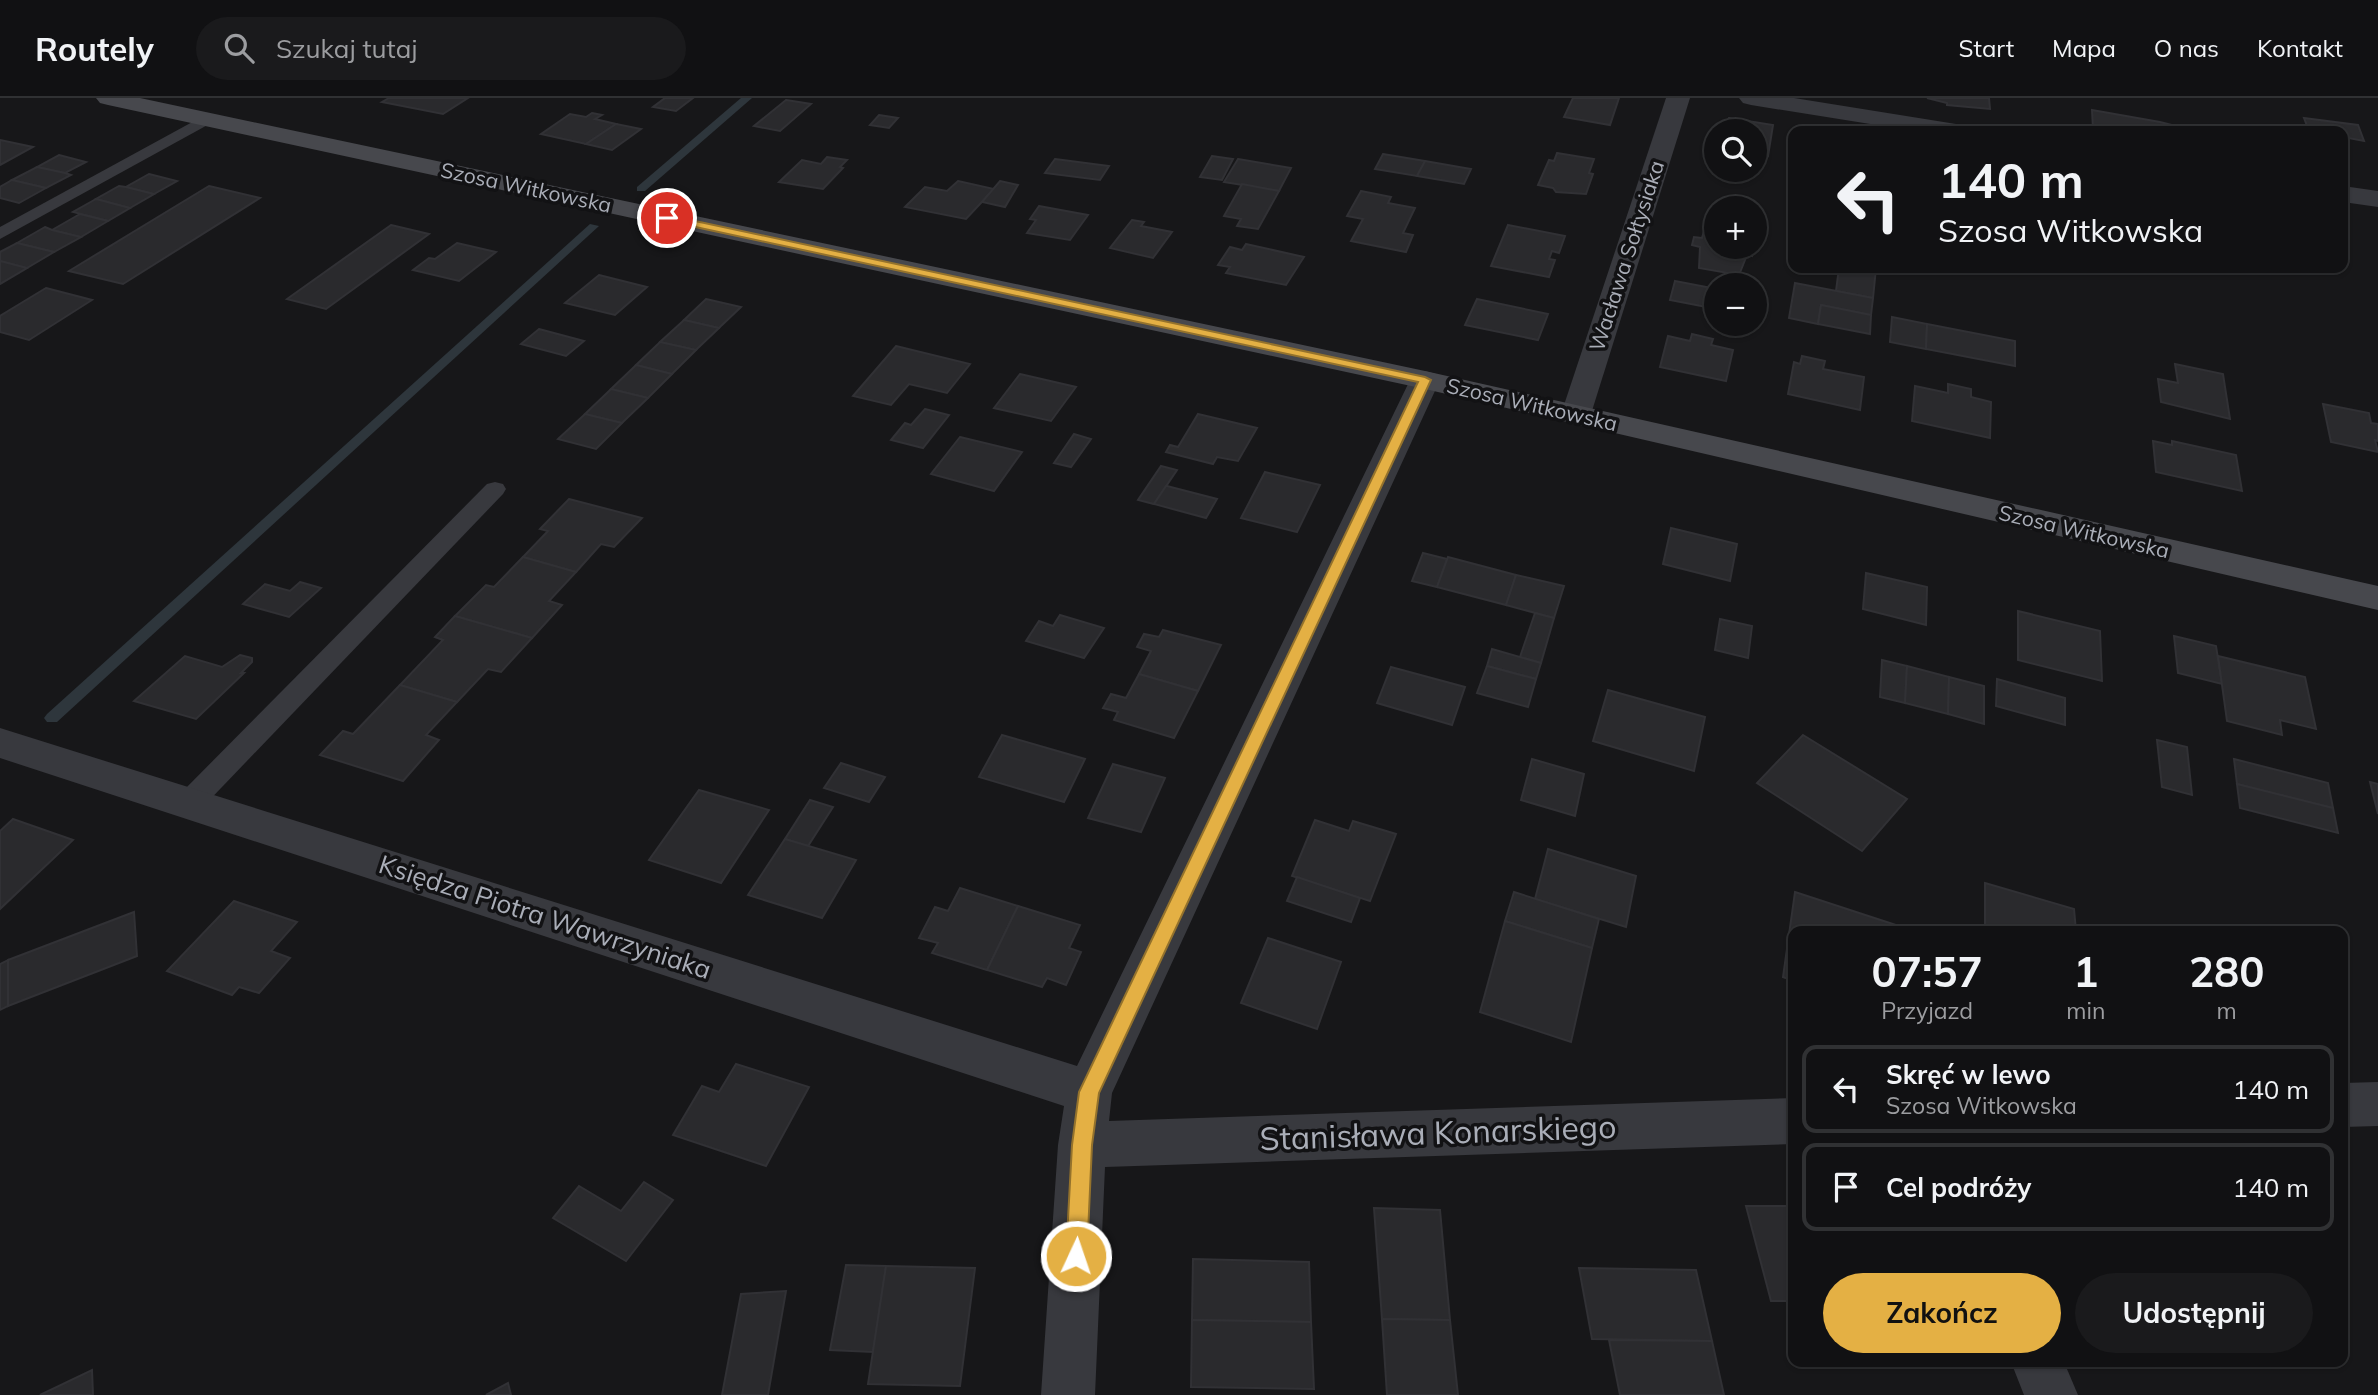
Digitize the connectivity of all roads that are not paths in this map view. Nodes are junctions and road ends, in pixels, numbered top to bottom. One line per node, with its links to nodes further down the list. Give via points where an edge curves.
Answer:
1 (108, 98): 4 (street, Szosa Witkowska)
2 (1678, 98): 10 (street, Wacława Sołtysiaka)
3 (1751, 98): 5 (street)
4 (207, 119): 8 (lane); 9 (street, Szosa Witkowska)
5 (1925, 126)
6 (2348, 195): 7 (street)
7 (2378, 199)
8 (0, 234)
9 (1425, 380): 10 (street, Szosa Witkowska); 15 (street)
10 (1576, 414): 12 (street, Szosa Witkowska)
11 (495, 489): 14 (lane)
12 (2378, 598)
13 (0, 743): 14 (street, Księdza Piotra Wawrzyniaka)
14 (189, 803): 15 (street, Księdza Piotra Wawrzyniaka)
15 (1089, 1092): 19 (street)
16 (2378, 1104): 17 (street)
17 (2348, 1105)
18 (1788, 1121): 19 (street, Stanisława Konarskiego)
19 (1082, 1145): 21 (street)
20 (2040, 1367): 22 (street)
21 (1068, 1395)
22 (2051, 1395)

